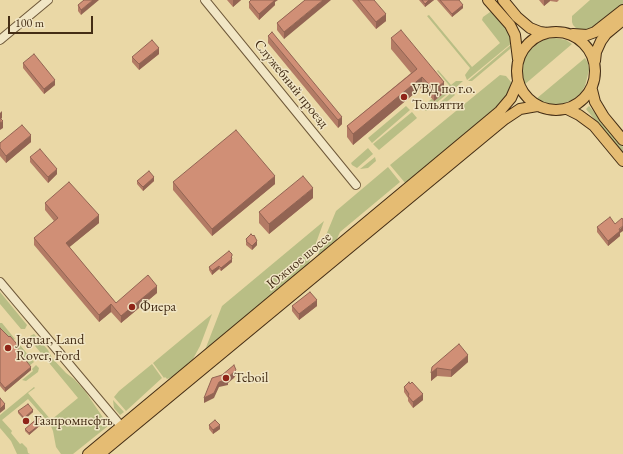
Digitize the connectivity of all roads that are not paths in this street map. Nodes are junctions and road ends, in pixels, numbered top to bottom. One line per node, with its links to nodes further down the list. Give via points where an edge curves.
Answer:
1 (48, 0): 9 (street)
2 (205, 0): 18 (street, Служебный проезд)
3 (488, 0): 10 (main road, via 510,25)
4 (503, 0): 7 (main road, via 530,28)
5 (623, 10): 8 (main road, via 595,32)
6 (623, 20): 11 (main road, via 601,41)
7 (549, 33): 8 (main road); 10 (main road, via 538,36 526,46)
8 (571, 34): 11 (main road, via 586,45)
9 (0, 40)
10 (518, 59): 12 (main road)
11 (595, 63): 13 (main road)
12 (518, 82): 14 (main road, via 528,98); 20 (main road, Южное шоссе, via 511,98 500,111)
13 (592, 90): 15 (main road, via 581,102); 16 (main road, via 594,102)
14 (537, 106): 15 (main road, via 552,110); 22 (main road, Южное шоссе, via 520,109 505,118)
15 (567, 109): 17 (main road, via 594,126)
16 (623, 140)
17 (623, 161)
18 (356, 185)
19 (0, 282): 20 (street)
20 (121, 426): 21 (main road, Южное шоссе)
21 (88, 454)
22 (100, 454)

